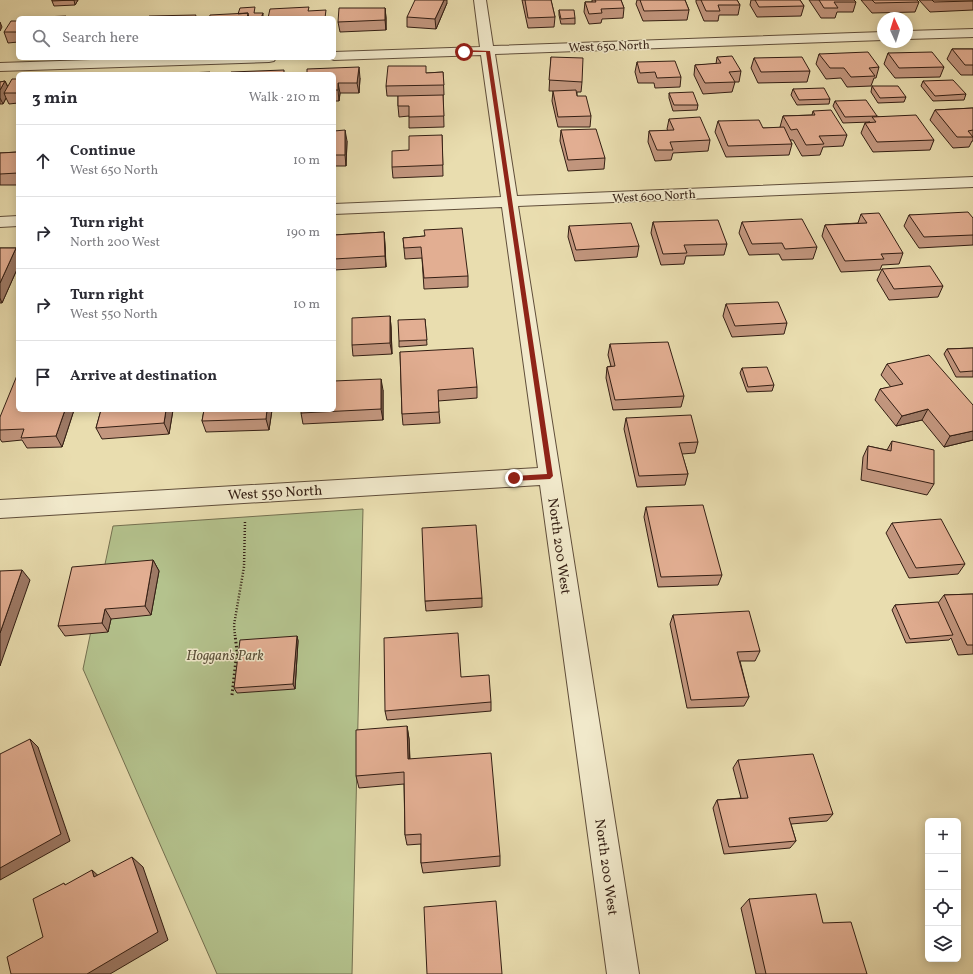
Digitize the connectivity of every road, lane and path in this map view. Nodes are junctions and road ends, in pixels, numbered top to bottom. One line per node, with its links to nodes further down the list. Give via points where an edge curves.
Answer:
1 (480, 0): 5 (street, North 200 West)
2 (973, 33): 3 (street)
3 (913, 35)
4 (877, 36): 5 (street, West 650 North)
5 (488, 51): 6 (street, West 650 North); 10 (street, North 200 West)
6 (336, 56)
7 (209, 60): 8 (street)
8 (0, 67)
9 (973, 182): 10 (street, West 600 North)
10 (510, 203): 11 (street, West 600 North); 14 (street, North 200 West)
11 (336, 210)
12 (16, 221): 13 (street)
13 (0, 222)
14 (550, 476): 15 (street, West 550 North); 18 (street, North 200 West)
15 (0, 509)
16 (245, 521): 17 (path, via 244,567 234,624 237,651)
17 (232, 695)
18 (623, 974)

